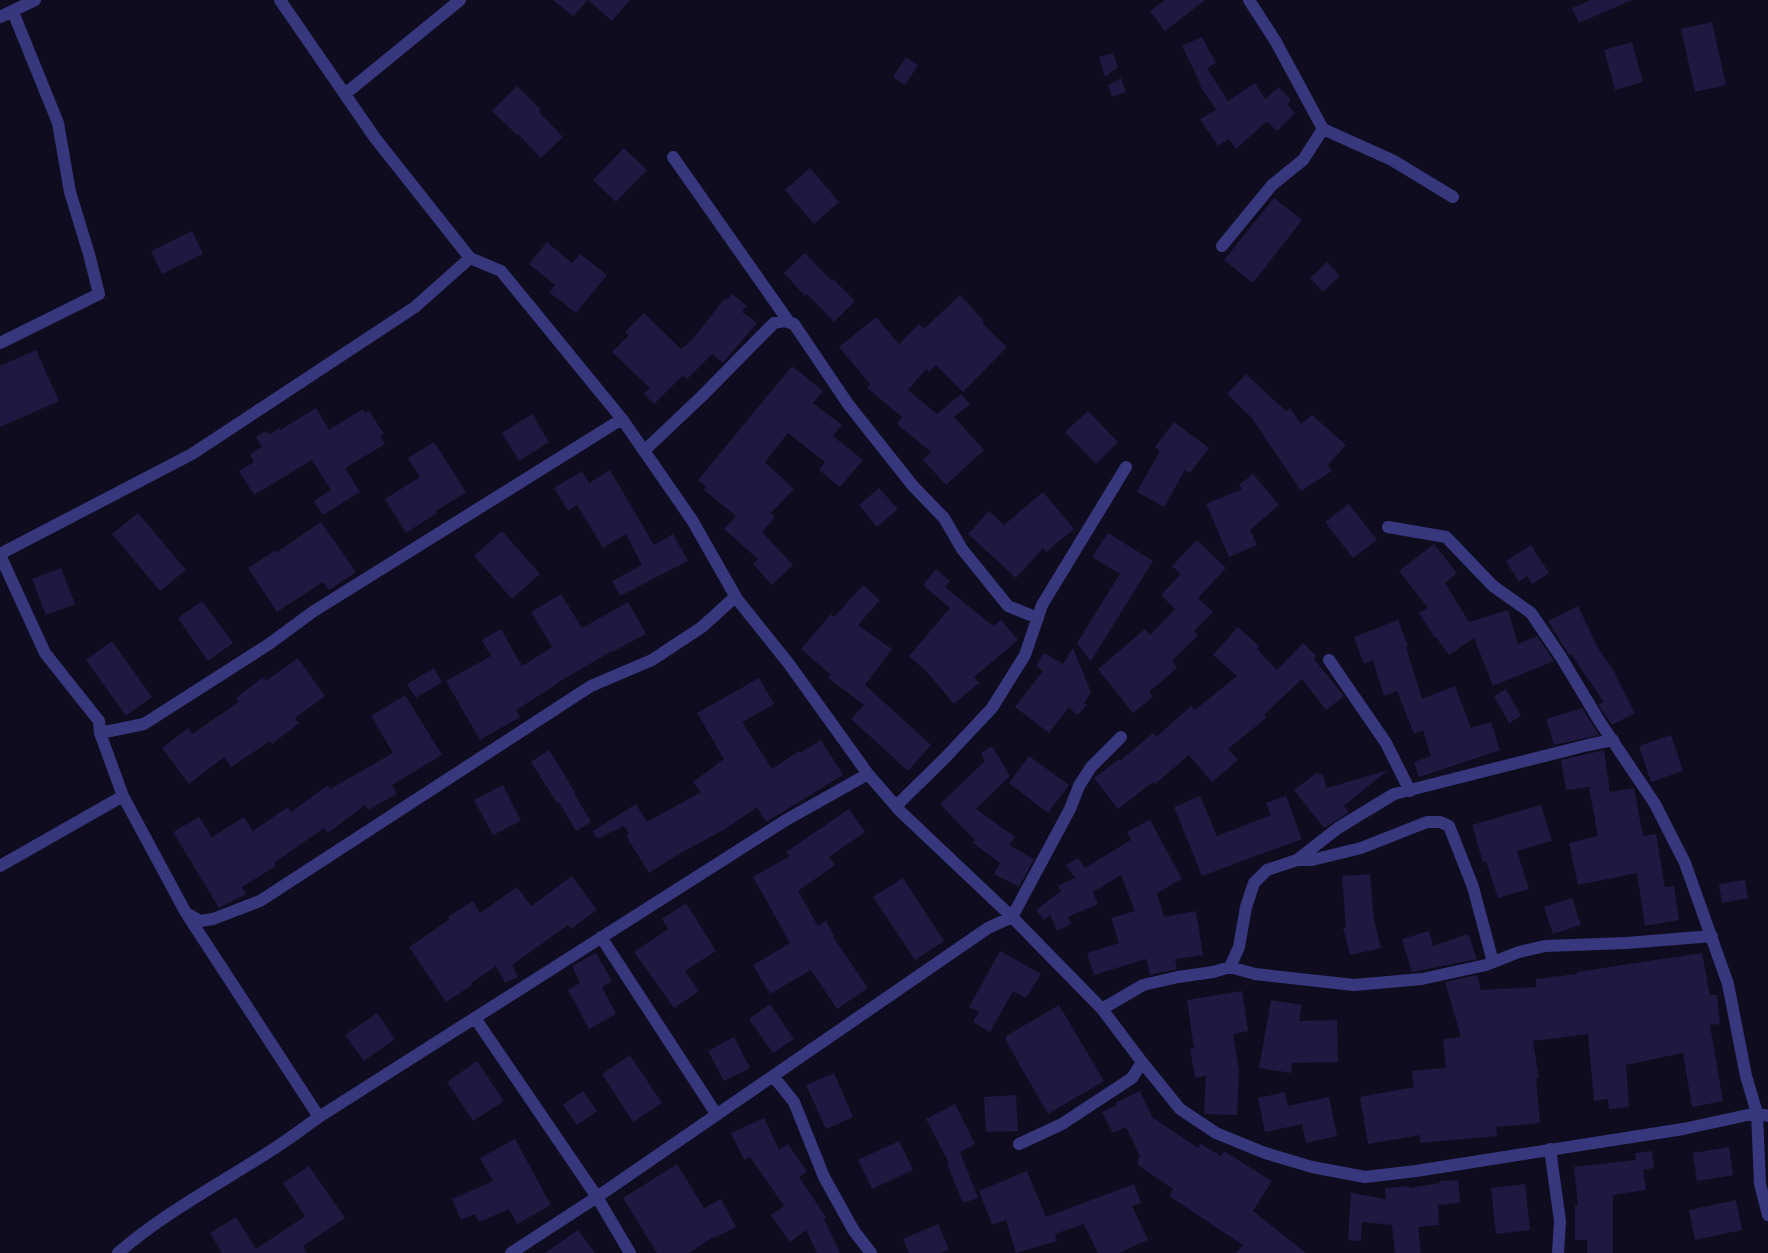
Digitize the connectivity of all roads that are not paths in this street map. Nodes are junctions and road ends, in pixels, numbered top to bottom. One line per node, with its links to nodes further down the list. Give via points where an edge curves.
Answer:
1 (36, 0): 5 (street)
2 (280, 0): 7 (street)
3 (460, 0): 7 (street)
4 (1250, 0): 8 (street)
5 (13, 12): 6 (street); 14 (street, via 58,123 70,192 99,294)
6 (0, 17)
7 (345, 94): 12 (street, via 375,138)
8 (1323, 128): 10 (street, via 1392,160); 11 (street, via 1303,160 1272,185)
9 (673, 157): 13 (street)
10 (1453, 197)
11 (1222, 246)
12 (470, 258): 15 (street, via 501,271); 19 (street, via 415,307 192,454)
13 (789, 322): 16 (street, via 774,323); 21 (street, via 794,324 848,404 913,486 944,518 962,549 1008,606)
14 (0, 343)
15 (622, 419): 16 (street); 23 (street, via 314,611 269,644 144,724)
16 (644, 451): 20 (street, via 692,520)
17 (1126, 468): 21 (street, via 1042,605)
18 (1388, 527): 25 (street, via 1446,537 1493,586 1531,613)
19 (0, 555): 23 (street, via 45,653 99,721)
20 (735, 596): 26 (street, via 789,664); 32 (street, via 702,627 659,655 591,686 260,901 213,920 200,921)
21 (1038, 618): 29 (street, via 1025,655 992,708)
22 (1329, 660): 27 (street, via 1386,743)
23 (100, 734): 28 (street)
24 (1121, 737): 33 (street, via 1091,767 1079,786)
25 (1613, 740): 27 (street); 34 (street, via 1655,804 1685,863)
26 (868, 774): 29 (street); 35 (street, via 786,820)
27 (1410, 791): 30 (street, via 1394,794 1338,828)
28 (123, 796): 31 (street); 32 (street)
29 (896, 806): 33 (street)
30 (1297, 860): 36 (street, via 1312,860 1361,848 1427,822 1449,826 1473,887); 37 (street, via 1267,870 1254,884 1239,947)
31 (0, 866)
32 (186, 913): 44 (street)
33 (1012, 917): 38 (street); 41 (street, via 988,928)
34 (1712, 936): 36 (street, via 1545,946); 42 (street, via 1728,984 1746,1076)
35 (601, 937): 39 (street); 43 (street)
36 (1494, 962): 37 (street, via 1422,979 1354,985 1255,974)
37 (1230, 967): 38 (street, via 1143,985)
38 (1102, 1009): 40 (street)
39 (474, 1018): 44 (street); 47 (street)
40 (1142, 1062): 45 (street, via 1132,1078 1062,1124); 46 (street, via 1180,1109 1216,1133 1312,1168 1365,1177)
41 (773, 1076): 43 (street); 52 (street, via 794,1102 824,1177 854,1231)
42 (1762, 1114): 46 (street); 48 (street, via 1760,1184)
43 (717, 1115): 47 (street)
44 (319, 1117): 49 (street, via 137,1236)
45 (1019, 1144)
46 (1550, 1150): 53 (street, via 1560,1221)
47 (596, 1197): 50 (street); 51 (street)
48 (1768, 1215)
49 (118, 1253)
50 (511, 1253)
51 (630, 1253)
52 (871, 1253)
53 (1558, 1253)

